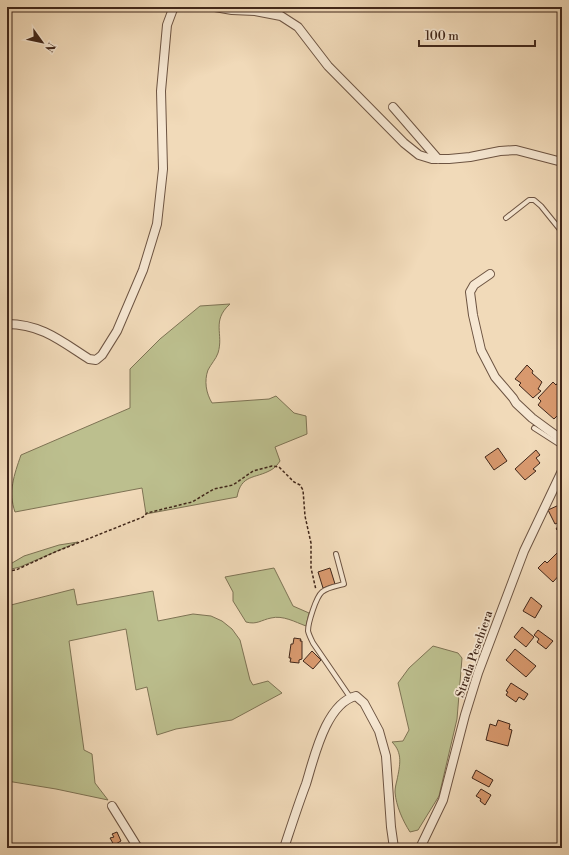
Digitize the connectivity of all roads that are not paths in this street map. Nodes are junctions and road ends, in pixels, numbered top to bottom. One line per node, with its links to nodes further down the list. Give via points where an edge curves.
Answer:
1 (176, 7): 9 (street, via 167,25 161,91 163,169 157,224 143,270 117,331 96,360 89,359 43,330 22,324)
2 (215, 7): 4 (street, via 281,16 298,27 328,66 404,142 419,155)
3 (393, 108): 4 (street)
4 (438, 159): 5 (street, via 516,150)
5 (562, 162)
6 (506, 218): 7 (lane, via 529,200 534,200)
7 (562, 232)
8 (490, 274): 11 (street, via 474,285 470,292 481,350 495,377 516,403)
9 (7, 324)
10 (534, 428): 12 (lane)
11 (562, 440)
12 (562, 446)
13 (562, 471): 20 (street, Strada Peschiera, via 524,551 478,673 443,800)
14 (336, 554): 15 (lane, via 344,584 321,593 308,633)
15 (350, 697): 18 (street, via 334,712 326,726); 19 (street, via 356,696 364,703 379,731 386,756)
16 (112, 806): 17 (street)
17 (138, 848)
18 (284, 848)
19 (394, 848)
20 (420, 848)

